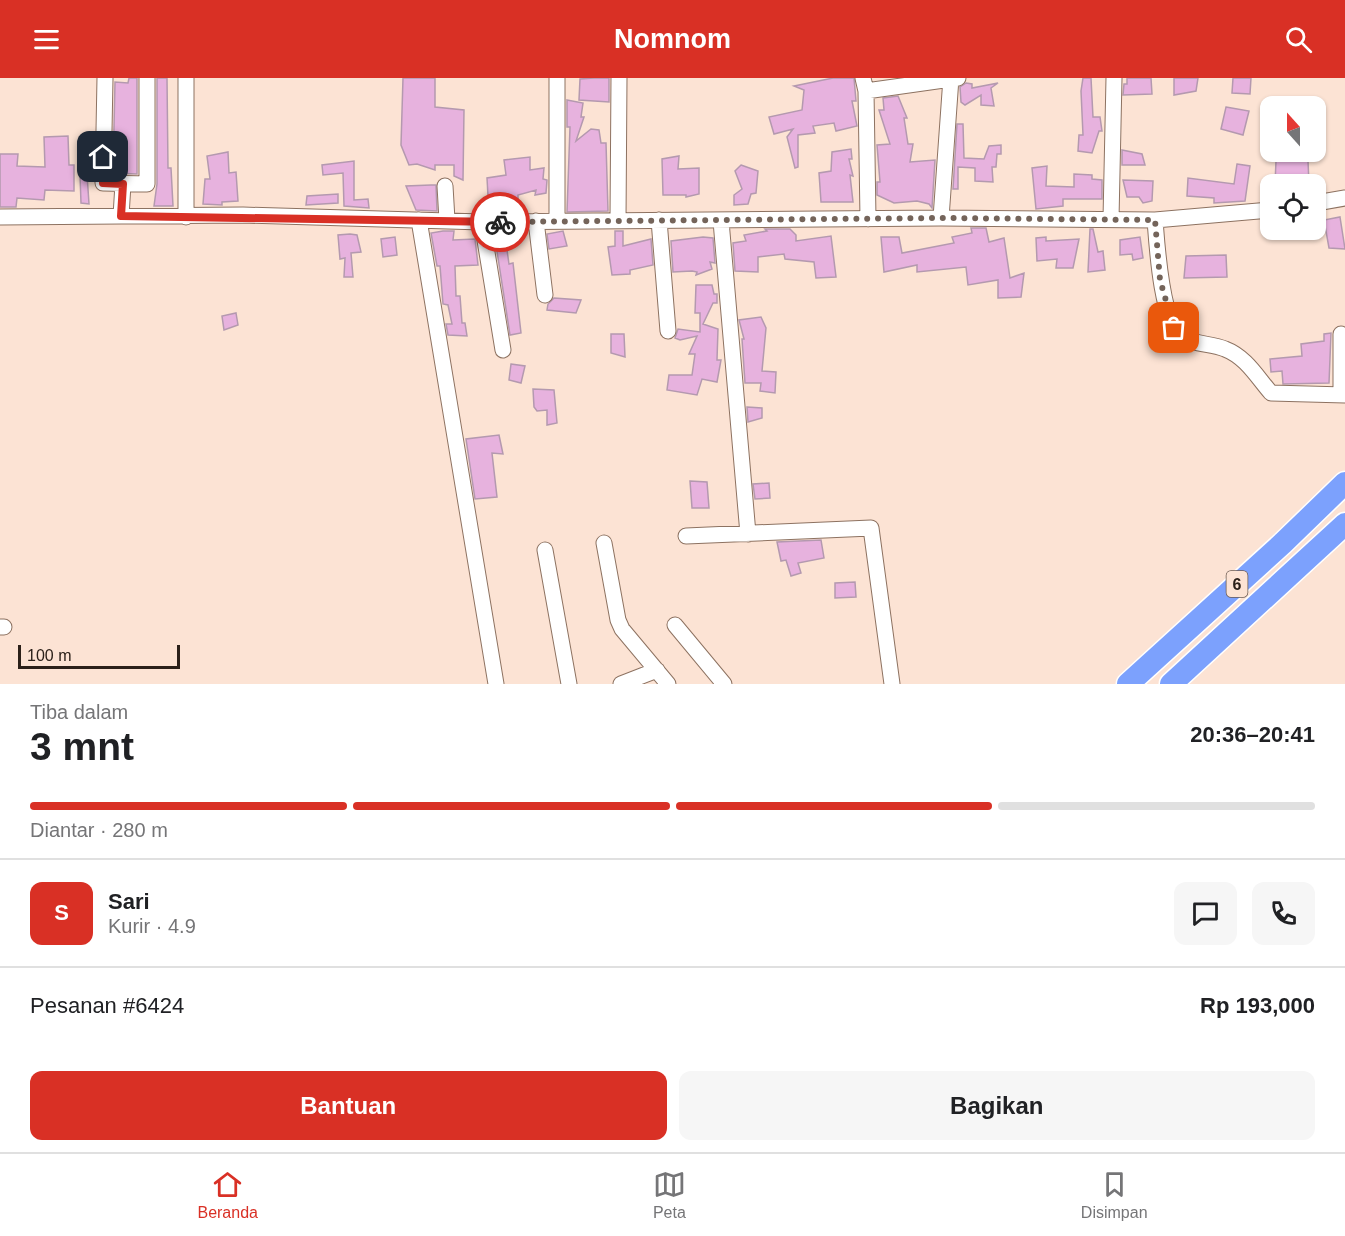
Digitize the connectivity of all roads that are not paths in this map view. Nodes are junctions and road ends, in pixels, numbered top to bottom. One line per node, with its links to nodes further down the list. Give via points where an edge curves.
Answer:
1 (105, 78): 9 (street, via 103,183)
2 (147, 78): 9 (street, via 147,184)
3 (186, 78): 16 (street)
4 (557, 78): 26 (street)
5 (619, 78): 22 (street)
6 (953, 78): 8 (street); 17 (street)
7 (1114, 78): 19 (street)
8 (865, 85): 18 (street)
9 (128, 184): 14 (street)
10 (446, 186): 21 (street)
11 (1345, 198): 12 (street)
12 (1326, 201)
13 (1260, 211): 24 (street)
14 (126, 216): 15 (street); 16 (street)
15 (0, 217)
16 (186, 217): 20 (street)
17 (941, 218): 18 (street); 19 (street)
18 (868, 219): 27 (street)
19 (1111, 219): 24 (street)
20 (419, 220): 21 (street); 42 (street)
21 (447, 220): 28 (street)
22 (618, 220): 23 (street); 26 (street)
23 (659, 220): 27 (street); 30 (street)
24 (1155, 220): 33 (street, via 1160,280 1174,328 1181,336 1224,348 1245,359 1271,393)
25 (536, 221): 26 (street); 28 (street); 29 (street)
26 (557, 221)
27 (721, 221): 36 (street)
28 (482, 222): 32 (street)
29 (544, 295)
30 (668, 331)
31 (1341, 334): 33 (street)
32 (503, 350)
33 (1343, 395)
34 (1345, 483): 48 (highway, 6)
35 (1345, 524): 49 (highway, 6)
36 (748, 534): 37 (street); 47 (street, via 871,528)
37 (686, 536)
38 (603, 543): 41 (street, via 618,620)
39 (545, 550): 43 (street)
40 (675, 625): 46 (street)
41 (657, 670): 44 (street); 45 (street)
42 (496, 684)
43 (569, 684)
44 (621, 684)
45 (668, 684)
46 (724, 684)
47 (892, 684)
48 (1128, 684)
49 (1171, 684)

